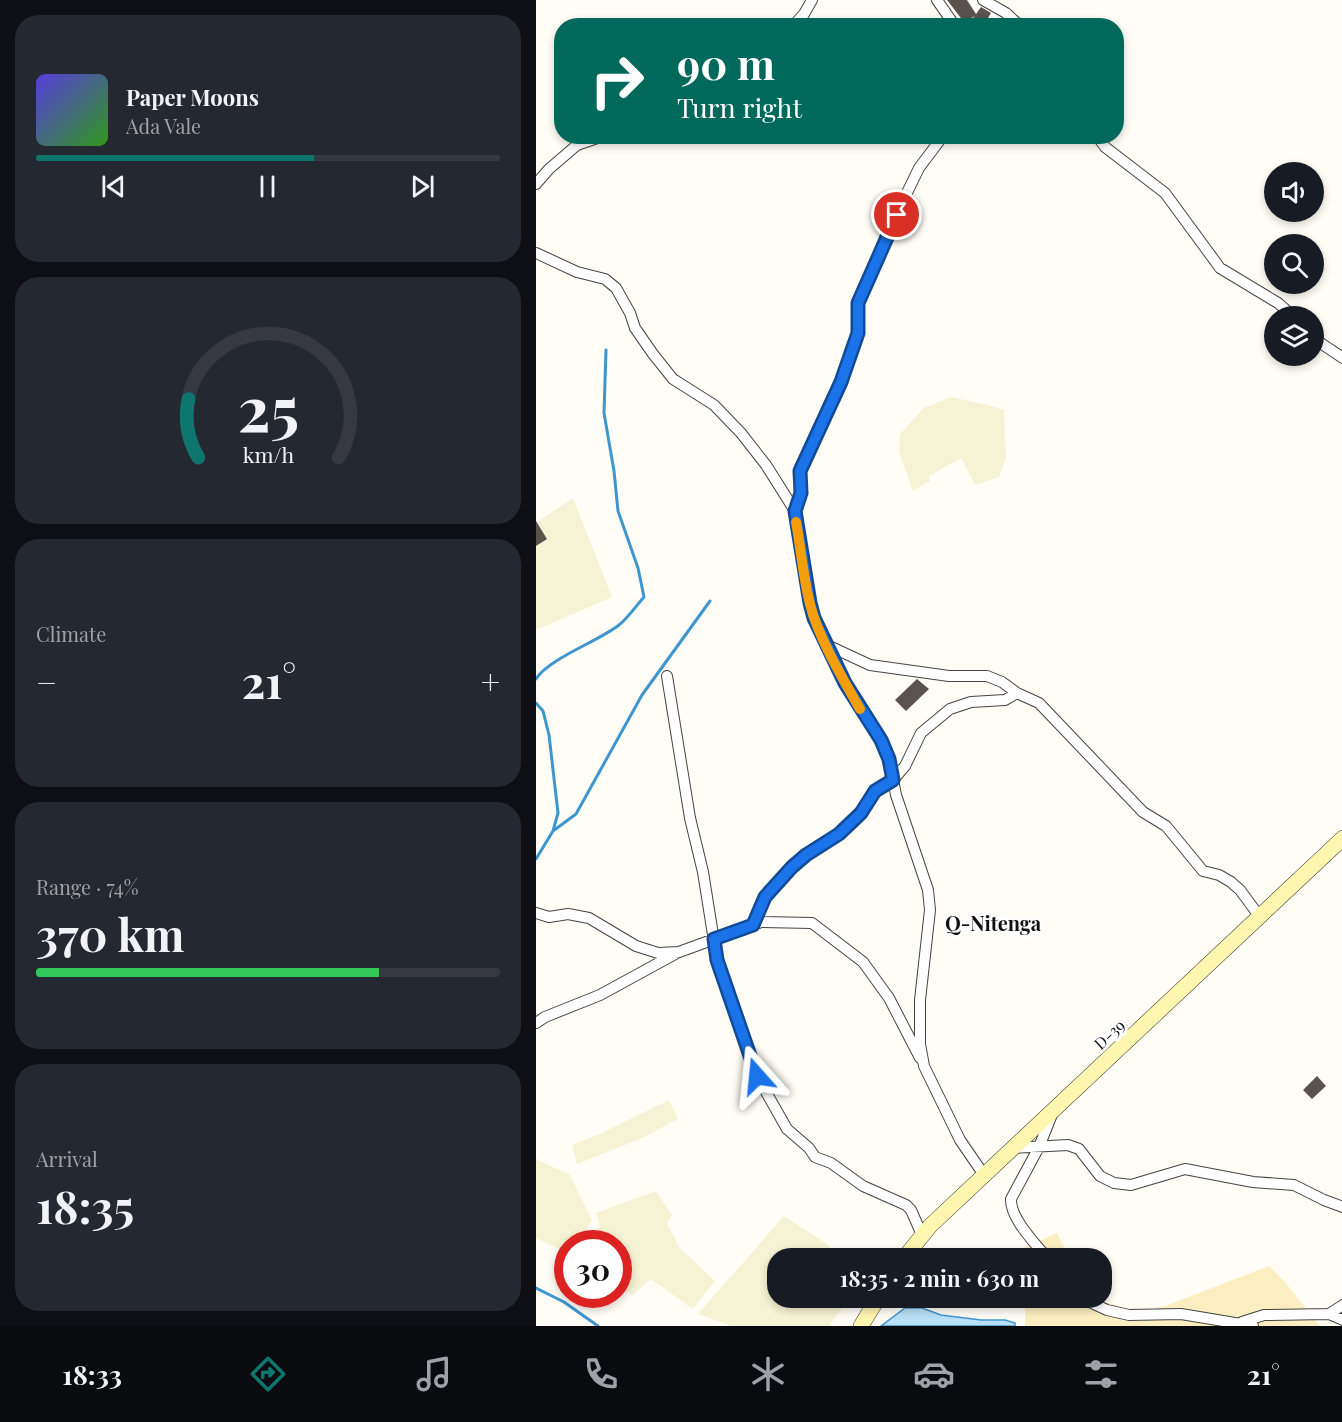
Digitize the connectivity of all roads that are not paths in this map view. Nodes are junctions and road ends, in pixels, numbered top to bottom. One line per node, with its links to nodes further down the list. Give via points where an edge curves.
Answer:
1 (812, 0): 4 (street)
2 (937, 0): 5 (street)
3 (983, 0): 6 (street)
4 (800, 18)
5 (949, 18)
6 (1011, 18)
7 (580, 144): 10 (street)
8 (937, 144): 15 (street, via 919,168 858,303 858,333 841,382 800,471 801,493)
9 (1103, 144): 12 (street, via 1165,193 1220,268)
10 (536, 184)
11 (536, 253): 15 (street, via 577,272 605,279 617,288 648,349 673,379 713,405 741,433)
12 (1281, 306)
13 (1324, 344): 14 (street)
14 (1343, 358)
15 (795, 511): 16 (street, via 810,603)
16 (827, 645): 18 (street, via 870,665 987,676); 19 (street, via 845,683 881,740)
17 (667, 676): 24 (street)
18 (1017, 693): 19 (street, via 1004,700 971,702 950,709 921,733 905,766); 22 (street, via 1039,703 1143,812 1166,826 1203,871 1231,882)
19 (893, 780): 23 (street, via 875,791 861,813 839,834 792,867 765,897); 27 (street, via 929,890 920,1000)
20 (1343, 838): 22 (main road, D-39)
21 (536, 913): 25 (street, via 589,918 636,946 658,953)
22 (1260, 917): 28 (main road, D-39)
23 (753, 925): 24 (street); 27 (street, via 812,922 863,962 889,998)
24 (714, 939): 25 (street); 33 (street, via 717,960 757,1076 787,1129 815,1157 831,1163 863,1186 906,1205)
25 (679, 952): 26 (street, via 600,995)
26 (536, 1023)
27 (924, 1065): 31 (street, via 960,1140)
28 (1055, 1109): 29 (street); 30 (main road, D-39)
29 (1039, 1147): 30 (street); 32 (street, via 1068,1145 1079,1149 1100,1176 1114,1183 1131,1185 1186,1169 1253,1182 1294,1185); 35 (street, via 1010,1207)
30 (1013, 1148): 31 (main road, D-39)
31 (984, 1175): 33 (main road, D-39)
32 (1343, 1207)
33 (922, 1235): 34 (main road, D-39)
34 (912, 1248)
35 (1040, 1248)
36 (1343, 1305): 39 (street)
37 (872, 1308): 42 (main road)
38 (1103, 1308): 41 (street, via 1129,1315 1181,1314)
39 (1329, 1314): 40 (street); 41 (street, via 1264,1315)
40 (1343, 1320)
41 (1239, 1323): 43 (street)
42 (861, 1326)
43 (1253, 1326)

